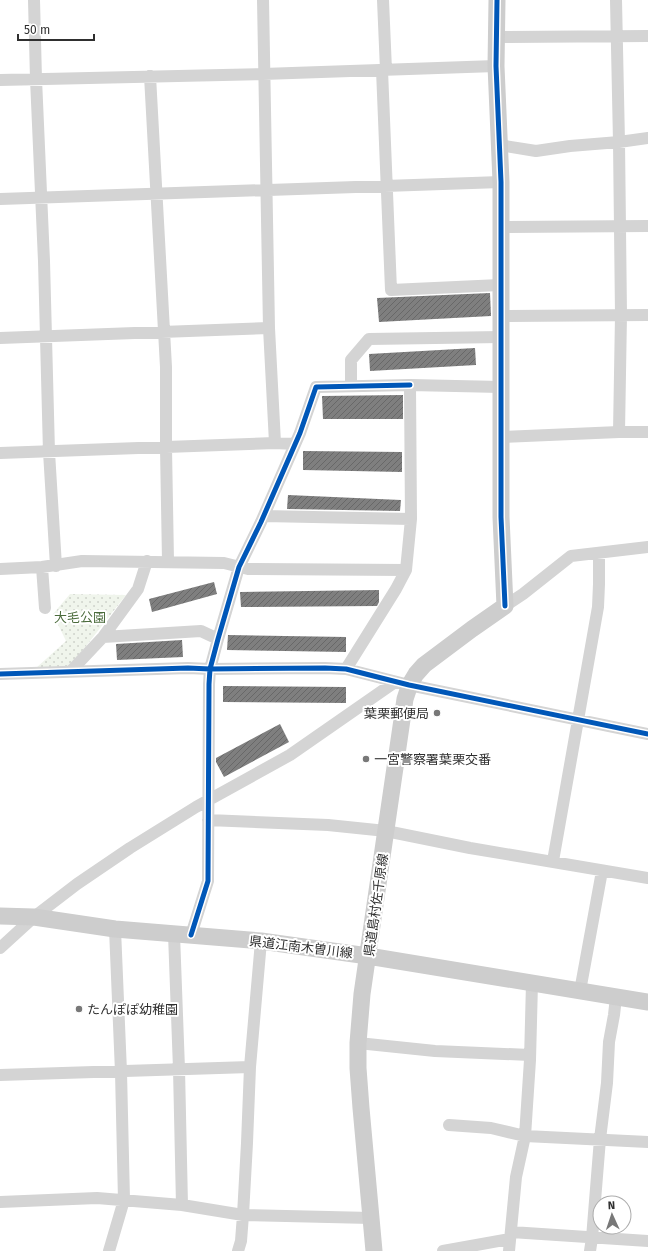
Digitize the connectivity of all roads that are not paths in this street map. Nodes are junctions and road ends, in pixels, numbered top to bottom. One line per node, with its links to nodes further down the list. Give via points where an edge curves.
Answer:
1 (34, 0): 13 (street)
2 (263, 0): 11 (street)
3 (383, 0): 10 (street)
4 (497, 0): 7 (main road)
5 (616, 0): 8 (street)
6 (648, 36): 8 (street)
7 (496, 37): 8 (street); 9 (main road)
8 (617, 37): 16 (street)
9 (496, 66): 10 (street); 17 (main road)
10 (384, 70): 11 (street); 19 (street)
11 (263, 74): 12 (street); 20 (street)
12 (150, 76): 13 (street); 21 (street)
13 (36, 79): 14 (street); 22 (street)
14 (0, 80)
15 (648, 138): 16 (street)
16 (620, 142): 17 (street, via 536,151); 26 (street)
17 (499, 145): 18 (main road)
18 (500, 182): 19 (street); 25 (main road)
19 (387, 186): 20 (street); 27 (street, via 391,290)
20 (267, 191): 21 (street); 31 (street)
21 (157, 194): 22 (street); 32 (street)
22 (41, 198): 23 (street); 33 (street)
23 (0, 199)
24 (648, 226): 26 (street)
25 (500, 227): 26 (street); 27 (main road)
26 (621, 227): 28 (street)
27 (500, 285): 30 (main road)
28 (621, 315): 29 (street); 30 (street); 39 (street)
29 (648, 315)
30 (501, 316): 34 (main road)
31 (269, 328): 32 (street); 42 (street)
32 (164, 331): 33 (street); 44 (street)
33 (46, 336): 35 (street); 45 (street)
34 (501, 337): 37 (street, via 369,339 351,360); 38 (main road)
35 (0, 338)
36 (410, 385): 37 (street); 38 (street); 48 (street)
37 (351, 386): 43 (street, via 316,387)
38 (501, 387): 41 (main road)
39 (619, 432): 40 (street); 41 (street)
40 (648, 432)
41 (501, 437): 58 (main road)
42 (275, 443): 43 (street); 44 (street)
43 (295, 444): 47 (street)
44 (166, 448): 45 (street); 52 (street)
45 (49, 452): 46 (street); 53 (street)
46 (0, 453)
47 (264, 516): 48 (street); 55 (street)
48 (411, 519): 57 (street)
49 (648, 547): 50 (street)
50 (599, 553): 58 (street, via 571,556); 67 (street, via 598,607)
51 (147, 561): 52 (street); 53 (street, via 82,561); 60 (street, via 138,589)
52 (168, 561): 55 (street, via 224,563)
53 (56, 566): 54 (street)
54 (42, 567): 56 (street); 59 (street)
55 (239, 567): 57 (street); 61 (street)
56 (0, 569)
57 (406, 570): 63 (street)
58 (505, 606): 66 (main road, 県道島村佐千原線)
59 (45, 608)
60 (103, 637): 61 (street, via 201,631); 64 (street)
61 (218, 639): 62 (street)
62 (210, 669): 63 (street); 64 (street); 69 (street)
63 (346, 669): 66 (street)
64 (70, 672): 65 (street)
65 (0, 674)
66 (402, 684): 67 (street); 69 (street, via 290,755); 71 (main road, 県道島村佐千原線, via 405,699)
67 (578, 720): 68 (street); 72 (street)
68 (648, 734)
69 (208, 800): 70 (street); 76 (street, via 130,848)
70 (208, 820): 71 (street, via 328,825); 78 (street, via 208,881)
71 (386, 831): 72 (street); 81 (main road, 県道島村佐千原線)
72 (553, 861): 73 (street)
73 (602, 871): 74 (street); 83 (street)
74 (648, 878)
75 (0, 916): 76 (main road, 県道江南木曽川線)
76 (34, 917): 77 (main road, 県道江南木曽川線); 80 (street)
77 (115, 929): 78 (main road, 県道江南木曽川線); 90 (street)
78 (182, 934): 79 (main road, 県道江南木曽川線); 89 (street)
79 (261, 941): 81 (main road, 県道江南木曽川線); 88 (street)
80 (0, 948)
81 (368, 956): 82 (main road, 県道江南木曽川線); 86 (main road, 県道島村佐千原線)
82 (532, 983): 83 (main road, 県道江南木曽川線); 87 (street)
83 (580, 991): 84 (main road, 県道江南木曽川線)
84 (616, 997): 85 (main road, 県道江南木曽川線); 94 (street)
85 (648, 1002)
86 (358, 1043): 87 (street, via 435,1052); 100 (main road, 県道島村佐千原線)
87 (530, 1055): 93 (street)
88 (250, 1067): 89 (street); 99 (street)
89 (180, 1069): 90 (street); 98 (street)
90 (121, 1072): 91 (street); 96 (street)
91 (0, 1075)
92 (449, 1125): 93 (street, via 491,1128)
93 (525, 1136): 94 (street); 103 (street, via 516,1178)
94 (600, 1139): 95 (street); 101 (street)
95 (648, 1142)
96 (124, 1200): 97 (street, via 97,1198); 98 (street); 104 (street)
97 (0, 1202)
98 (182, 1205): 99 (street)
99 (243, 1215): 100 (street); 105 (street)
100 (371, 1218): 106 (main road, 県道島村佐千原線)
101 (592, 1238): 102 (street); 103 (street); 108 (street)
102 (648, 1240)
103 (510, 1241): 107 (street)
104 (109, 1251)
105 (238, 1251)
106 (374, 1251)
107 (443, 1251)
108 (590, 1251)

